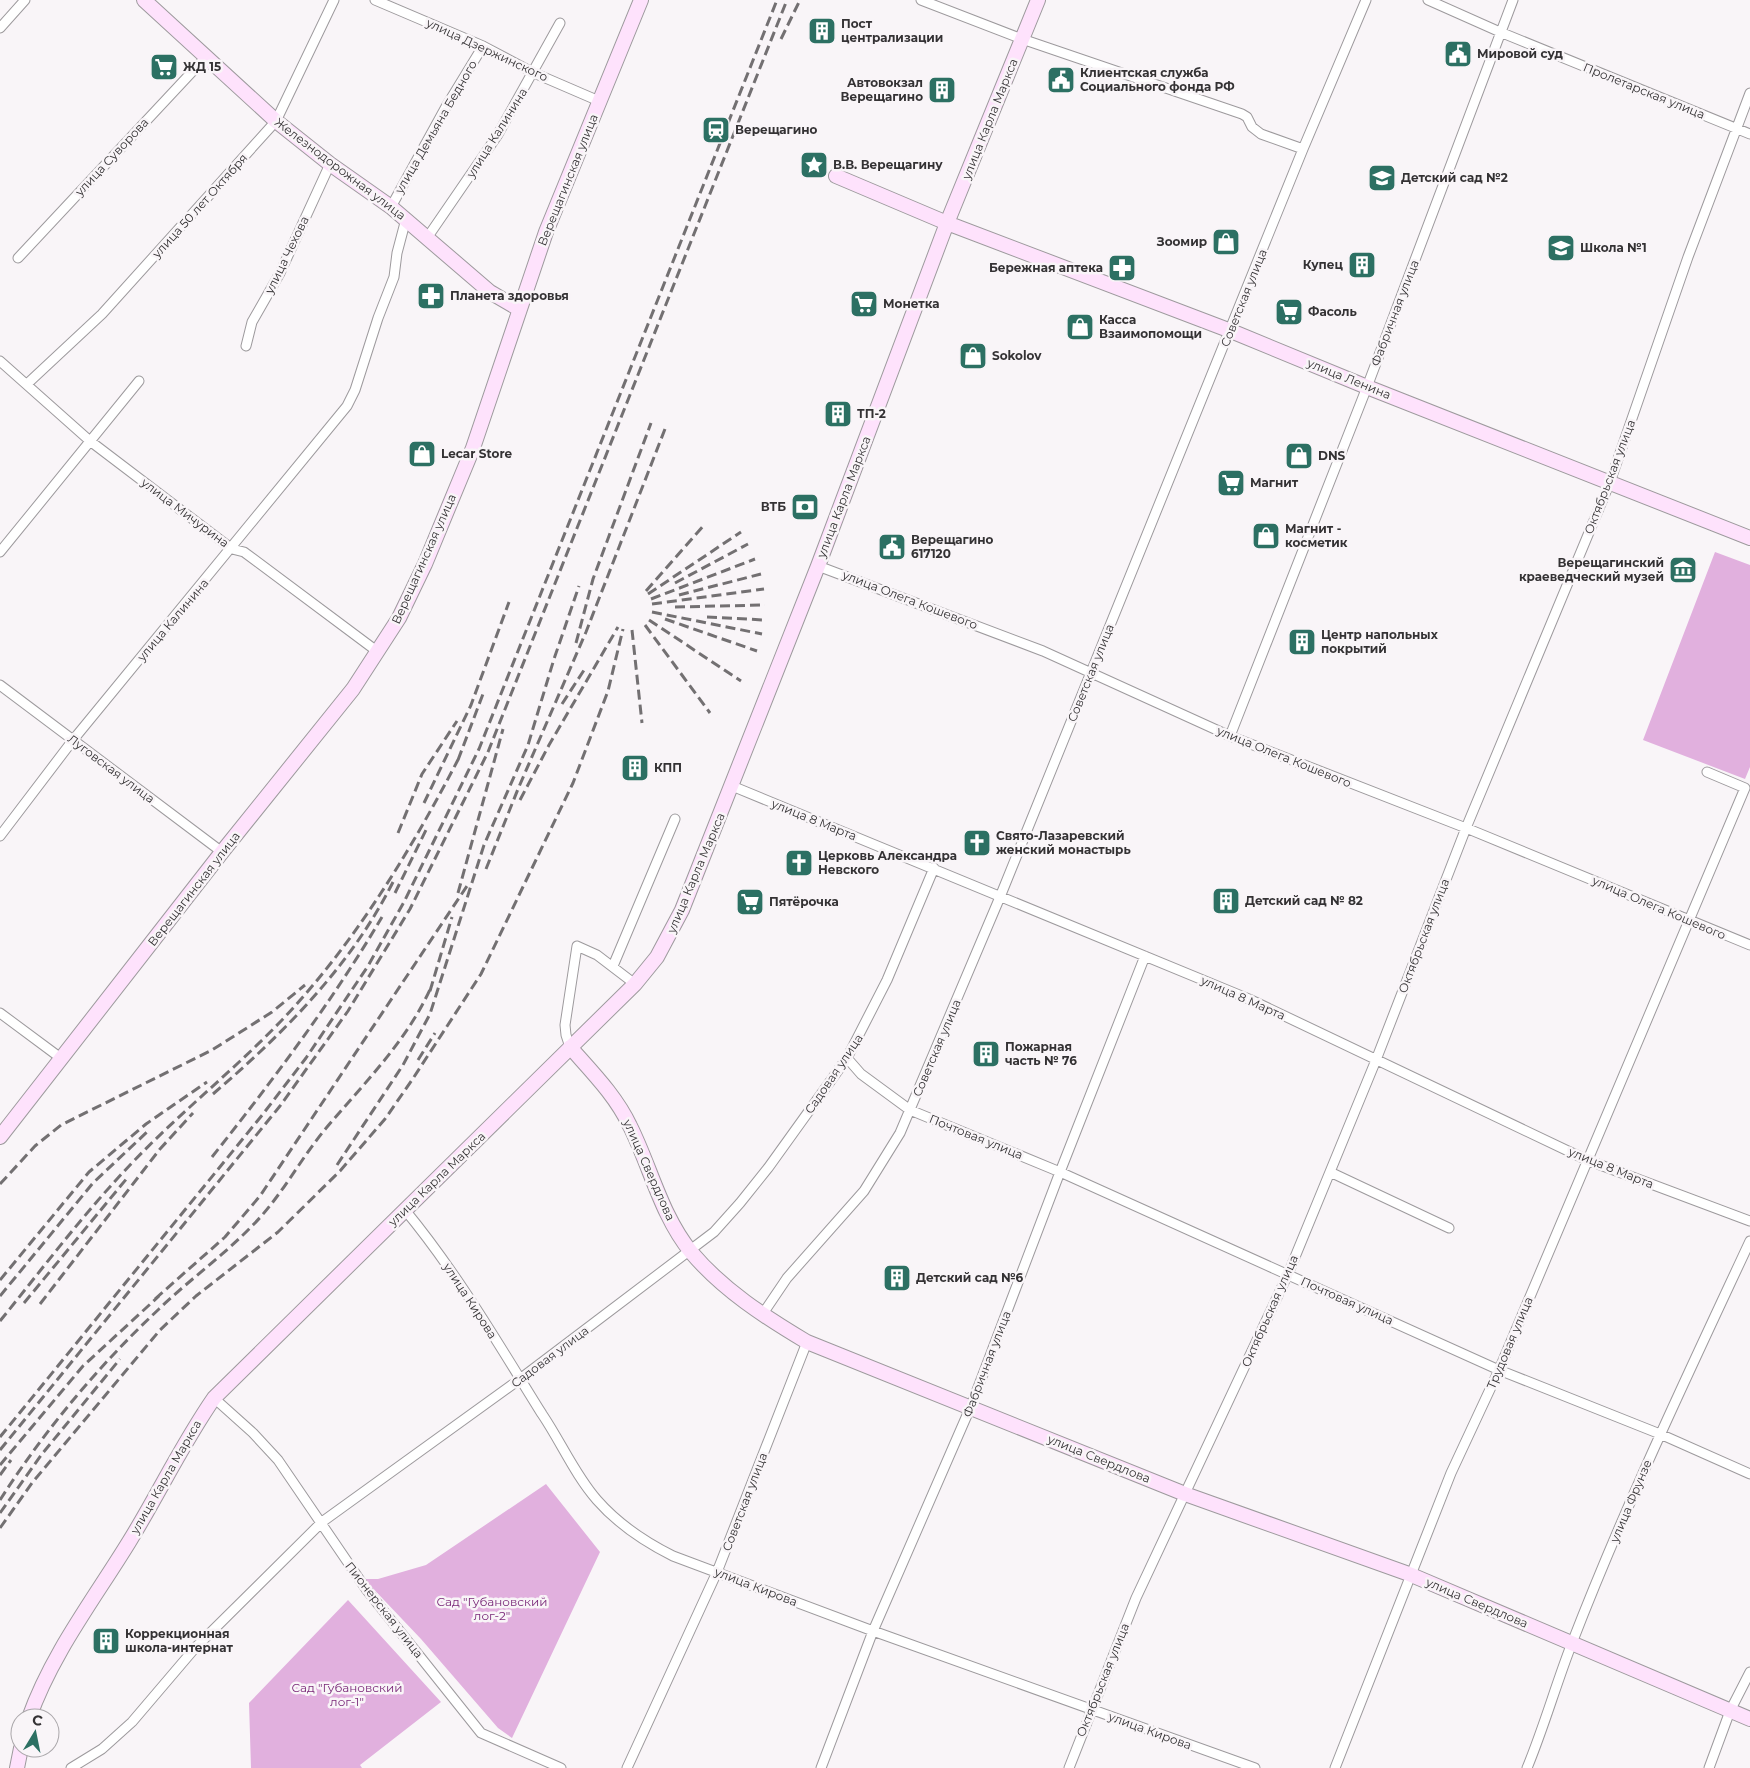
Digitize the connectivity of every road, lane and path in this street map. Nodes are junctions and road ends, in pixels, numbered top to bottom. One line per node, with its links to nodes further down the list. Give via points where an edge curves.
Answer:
1 (25, 0): 12 (street)
2 (144, 0): 16 (main road, Железнодорожная улица)
3 (334, 0): 20 (street, улица 50 лет Октября)
4 (375, 0): 15 (street, улица Дзержинского)
5 (641, 0): 19 (main road, Верещагинская улица)
6 (921, 0): 14 (street)
7 (1038, 0): 14 (main road, улица Карла Маркса)
8 (1366, 0): 23 (street, Советская улица)
9 (1428, 0): 13 (street, Пролетарская улица)
10 (1513, 0): 13 (street, Фабричная улица)
11 (560, 23): 17 (street, улица Калинина)
12 (0, 28)
13 (1500, 32): 21 (street, Пролетарская улица); 37 (street, Фабричная улица)
14 (1022, 39): 23 (street, via 1242,114 1261,134); 28 (main road, улица Карла Маркса)
15 (483, 46): 17 (street, улица Дзержинского); 26 (street, улица Демьяна Бедного)
16 (206, 58): 20 (main road, Железнодорожная улица); 30 (street, улица Суворова)
17 (534, 73): 19 (street, улица Дзержинского); 29 (street, улица Калинина, via 497,136)
18 (1750, 92): 21 (street, Октябрьская улица)
19 (599, 101): 31 (main road, Верещагинская улица, via 546,232)
20 (276, 121): 24 (main road, Железнодорожная улица); 36 (street, улица 50 лет Октября, via 102,314)
21 (1736, 128): 22 (street, Пролетарская улица); 39 (street, Октябрьская улица)
22 (1750, 134)
23 (1303, 150): 32 (street, Советская улица)
24 (330, 164): 26 (main road, Железнодорожная улица); 33 (street, улица Чехова, via 280,273 252,322)
25 (836, 176): 28 (main road, улица Ленина)
26 (391, 207): 27 (main road, Железнодорожная улица)
27 (406, 219): 29 (main road, Железнодорожная улица); 41 (street, улица Калинина, via 394,277 356,390 347,406)
28 (947, 223): 32 (main road, улица Ленина); 43 (main road, улица Карла Маркса)
29 (427, 238): 31 (main road, Железнодорожная улица, via 490,292)
30 (18, 258)
31 (519, 310): 44 (main road, Верещагинская улица, via 484,416 442,523 411,594)
32 (1231, 330): 37 (main road, улица Ленина); 45 (street, Советская улица)
33 (246, 346)
34 (0, 361): 36 (street, улица Мичурина)
35 (138, 381): 38 (street)
36 (27, 384): 38 (street, улица Мичурина)
37 (1367, 387): 39 (main road, улица Ленина); 47 (street, Фабричная улица)
38 (90, 441): 41 (street, улица Мичурина); 42 (street)
39 (1610, 482): 40 (main road, улица Ленина); 52 (street, Октябрьская улица)
40 (1750, 538)
41 (232, 548): 44 (street, улица Мичурина, via 244,552); 48 (street, улица Калинина)
42 (0, 552)
43 (818, 566): 45 (street, улица Олега Кошевого, via 1043,651); 50 (main road, улица Карла Маркса)
44 (378, 652): 54 (main road, Верещагинская улица)
45 (1091, 674): 47 (street, улица Олега Кошевого); 56 (street, Советская улица)
46 (0, 685): 48 (street, Луговская улица)
47 (1230, 736): 52 (street, улица Олега Кошевого)
48 (73, 740): 53 (street, улица Калинина); 54 (street, Луговская улица)
49 (1706, 772): 57 (street, Трудовая улица, via 1745,788)
50 (732, 786): 55 (street, улица 8 Марта); 61 (main road, улица Карла Маркса, via 675,925 657,957)
51 (675, 819): 60 (street)
52 (1466, 828): 57 (street, улица Олега Кошевого); 66 (street, Октябрьская улица)
53 (0, 836)
54 (222, 852): 65 (main road, Верещагинская улица)
55 (934, 868): 56 (street, улица 8 Марта); 64 (street, Садовая улица, via 887,980)
56 (1000, 897): 59 (street, улица 8 Марта); 67 (street, Советская улица)
57 (1689, 919): 58 (street, улица Олега Кошевого); 69 (street, Трудовая улица)
58 (1750, 946)
59 (1145, 956): 66 (street, улица 8 Марта, via 1249,999); 70 (street, Фабричная улица)
60 (613, 966): 61 (street); 63 (street, via 577,946 565,1025)
61 (635, 984): 63 (main road, улица Карла Маркса)
62 (0, 1013): 65 (street)
63 (570, 1047): 72 (main road, улица Карла Маркса); 76 (main road, улица Свердлова, via 618,1104 670,1218)
64 (847, 1058): 67 (street, Почтовая улица, via 876,1086); 76 (street, Садовая улица, via 740,1203 714,1232)
65 (62, 1059): 68 (main road, Верещагинская улица)
66 (1376, 1060): 69 (street, улица 8 Марта); 71 (street, Октябрьская улица)
67 (910, 1110): 70 (street, Почтовая улица); 78 (street, Советская улица, via 900,1133 864,1191 787,1278)
68 (0, 1137)
69 (1587, 1160): 73 (street, улица 8 Марта); 80 (street, Трудовая улица)
70 (1060, 1172): 77 (street, Почтовая улица); 83 (street, Фабричная улица)
71 (1330, 1172): 74 (street); 77 (street, Октябрьская улица)
72 (405, 1210): 81 (street, улица Кирова, via 432,1242); 82 (main road, улица Карла Маркса)
73 (1750, 1221)
74 (1449, 1228)
75 (1750, 1241): 84 (street, улица Фрунзе)
76 (690, 1251): 78 (main road, улица Свердлова, via 715,1277); 81 (street, Садовая улица)
77 (1288, 1274): 80 (street, Почтовая улица); 86 (street, Октябрьская улица)
78 (762, 1315): 79 (main road, улица Свердлова)
79 (807, 1342): 83 (main road, улица Свердлова); 88 (street, Советская улица)
80 (1499, 1370): 84 (street, Почтовая улица); 89 (street, Трудовая улица)
81 (520, 1379): 87 (street, Садовая улица); 88 (street, улица Кирова, via 597,1500 649,1544)
82 (214, 1398): 87 (street, Пионерская улица, via 278,1460); 93 (main road, улица Карла Маркса, via 79,1620)
83 (971, 1406): 86 (main road, улица Свердлова); 90 (street, Фабричная улица)
84 (1660, 1434): 85 (street, Почтовая улица); 91 (street, улица Фрунзе)
85 (1750, 1474)
86 (1186, 1494): 89 (main road, улица Свердлова); 94 (street, Октябрьская улица, via 1136,1598)
87 (322, 1522): 97 (street, Садовая улица, via 195,1648 127,1727 102,1749); 98 (street, Пионерская улица, via 366,1589 481,1733)
88 (717, 1572): 90 (street, улица Кирова); 99 (street, Советская улица)
89 (1409, 1574): 91 (main road, улица Свердлова); 103 (street, Трудовая улица)
90 (873, 1631): 94 (street, улица Кирова); 100 (street, Фабричная улица)
91 (1572, 1644): 95 (main road, улица Свердлова); 104 (street, улица Фрунзе)
92 (1750, 1672): 95 (street)
93 (34, 1708)
94 (1091, 1709): 101 (street, Октябрьская улица); 102 (street, улица Кирова)
95 (1730, 1712): 96 (main road, улица Свердлова); 105 (street)
96 (1750, 1719)
97 (71, 1768)
98 (561, 1768)
99 (627, 1768)
100 (821, 1768)
101 (1069, 1768)
102 (1255, 1768)
103 (1335, 1768)
104 (1527, 1768)
105 (1709, 1768)

